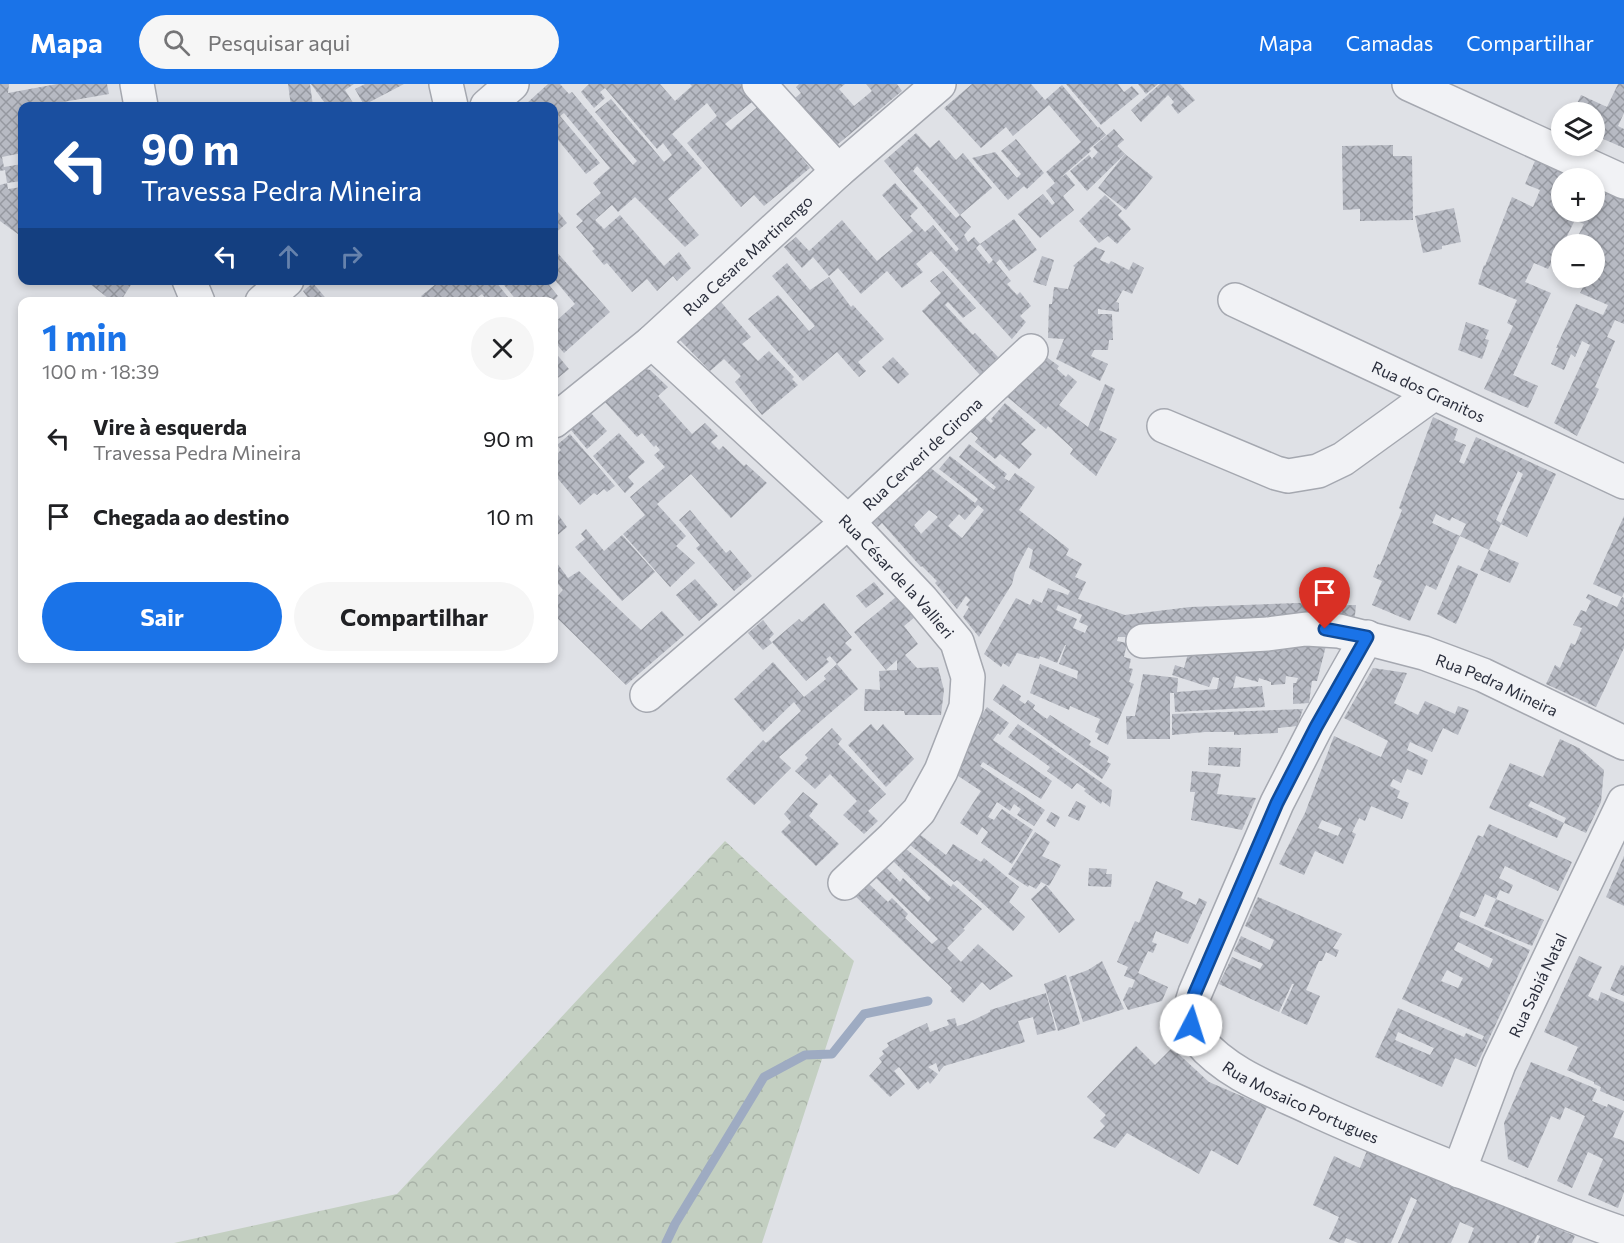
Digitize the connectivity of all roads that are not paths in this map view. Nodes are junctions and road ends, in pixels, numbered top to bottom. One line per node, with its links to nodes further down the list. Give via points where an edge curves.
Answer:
1 (137, 84): 7 (street)
2 (446, 84): 8 (street)
3 (512, 84): 9 (street)
4 (759, 84): 10 (street)
5 (939, 84): 10 (street, Rua Cesare Martinengo)
6 (1408, 84): 11 (street)
7 (140, 102)
8 (450, 102)
9 (492, 102)
10 (838, 171): 15 (street, Rua Cesare Martinengo)
11 (1624, 182)
12 (281, 285): 13 (street)
13 (268, 297)
14 (1235, 300): 17 (street, Rua dos Granitos)
15 (652, 342): 18 (street, Rua Cesare Martinengo); 21 (street, Rua César de la Vallieri)
16 (1030, 351): 21 (street, Rua Cerveri de Girona)
17 (1433, 394): 19 (street, via 1343,459 1318,471 1288,476); 20 (street, Rua dos Granitos)
18 (558, 419)
19 (1164, 426)
20 (1624, 482)
21 (848, 522): 24 (street, Rua Cerveri de Girona); 27 (street, Rua César de la Vallieri, via 957,642 968,676 960,726 920,811)
22 (1367, 637): 23 (street, Rua Pedra Mineira, via 1325,629); 25 (street, Rua Pedra Mineira, via 1483,675); 28 (street, Rua Mosaico Portugues, via 1316,727 1252,859 1195,993 1189,1010 1191,1025 1199,1039 1236,1072 1399,1148)
23 (1143, 641)
24 (647, 694)
25 (1624, 743)
26 (1624, 802): 28 (street, Rua Sabiá Natal, via 1500,1064)
27 (844, 883)
28 (1460, 1171): 29 (street, Rua Mosaico Portugues)
29 (1624, 1234)

